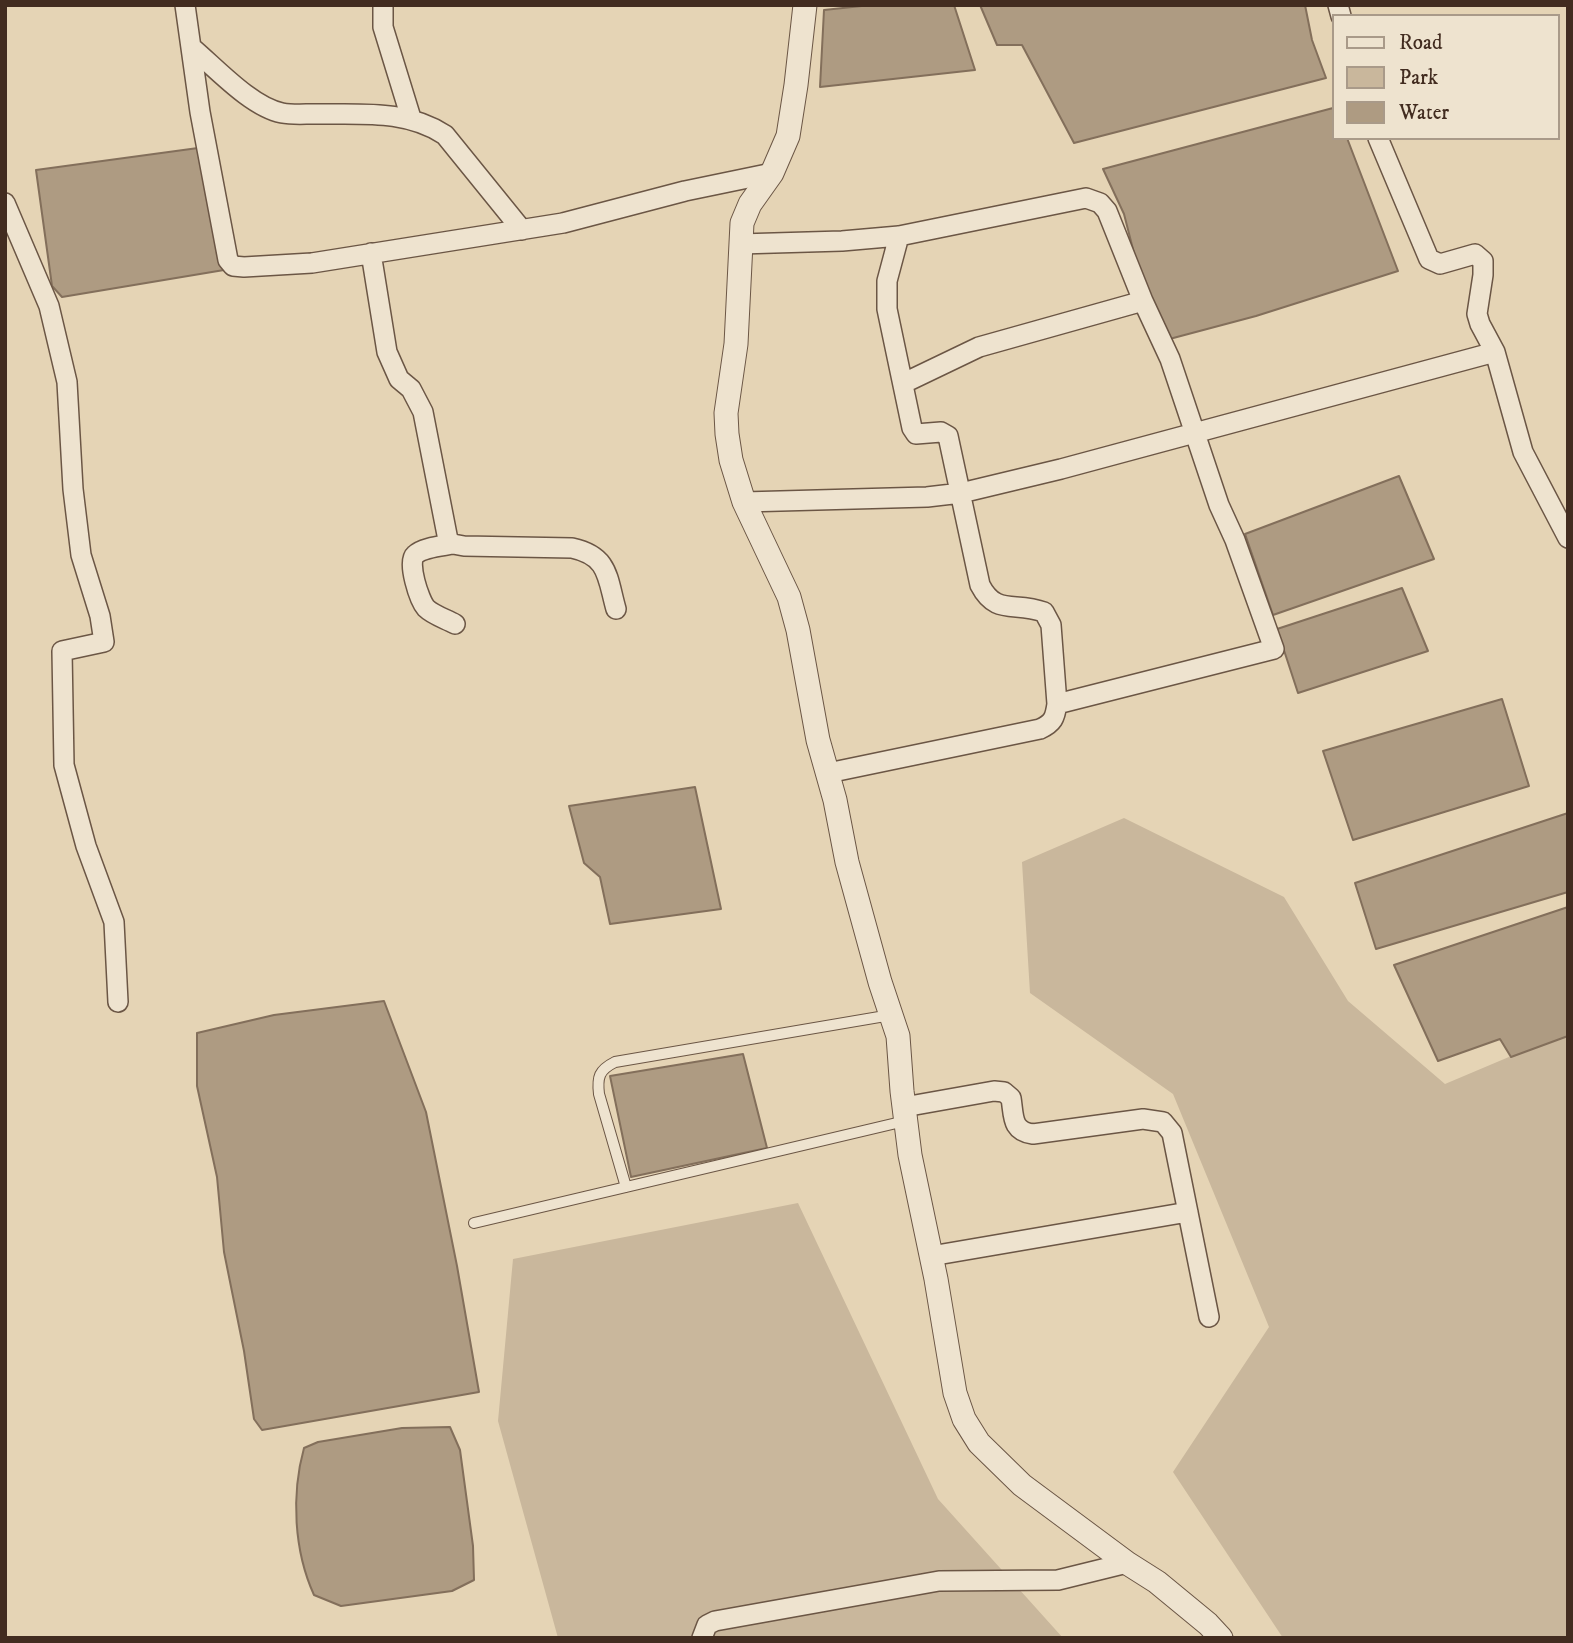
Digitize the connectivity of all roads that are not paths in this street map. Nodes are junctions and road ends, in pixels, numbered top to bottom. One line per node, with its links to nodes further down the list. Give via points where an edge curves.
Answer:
1 (185, 5): 4 (street)
2 (383, 5): 5 (street, via 383,27)
3 (805, 5): 7 (street, via 788,136)
4 (191, 47): 5 (street, via 259,103 283,113); 12 (street, via 228,260 233,266 312,263)
5 (411, 118): 9 (street, via 445,135)
6 (1379, 140): 14 (street, via 1429,259 1440,264 1475,254 1483,261 1477,314)
7 (772, 173): 9 (street); 11 (street, via 750,204)
8 (5, 203): 25 (street, via 49,306 67,382 81,555 104,642 62,651 64,765 86,846 114,922)
9 (522, 230): 12 (street)
10 (899, 236): 11 (street); 13 (street, via 1087,198 1107,211); 15 (street, via 886,296)
11 (740, 244): 18 (street, via 736,344 726,413 731,460)
12 (371, 254): 20 (street, via 387,352 391,366 423,412 445,531)
13 (1143, 302): 15 (street, via 979,347); 16 (street, via 1170,359)
14 (1495, 352): 16 (street); 19 (street, via 1523,452)
15 (904, 383): 17 (street, via 916,434 942,432 948,436)
16 (1194, 433): 17 (street); 23 (street, via 1274,649)
17 (961, 493): 18 (street); 23 (street, via 987,599 997,605 1044,612 1051,625)
18 (744, 502): 24 (street, via 789,597)
19 (1568, 538)
20 (453, 544): 21 (street, via 587,552 599,559 606,571); 22 (street, via 416,554 412,570 423,605)
21 (617, 609)
22 (455, 624)
23 (1056, 704): 24 (street, via 1055,717 1040,729)
24 (828, 773): 26 (street, via 868,940)
25 (118, 1002)
26 (892, 1015): 27 (street); 28 (lane, via 615,1062 603,1068 597,1078 599,1094)
27 (905, 1114): 28 (lane); 29 (street, via 994,1091 1011,1098 1016,1127 1022,1133 1143,1119 1163,1122 1172,1133); 31 (street)
28 (626, 1187): 30 (lane)
29 (1188, 1212): 31 (street); 32 (street)
30 (474, 1223)
31 (930, 1256): 33 (street, via 955,1393 979,1443 1022,1485)
32 (1209, 1317)
33 (1127, 1563): 34 (street, via 1058,1580 939,1581 893,1589 715,1621 707,1625); 35 (street, via 1157,1582)
34 (702, 1638)
35 (1221, 1638)

